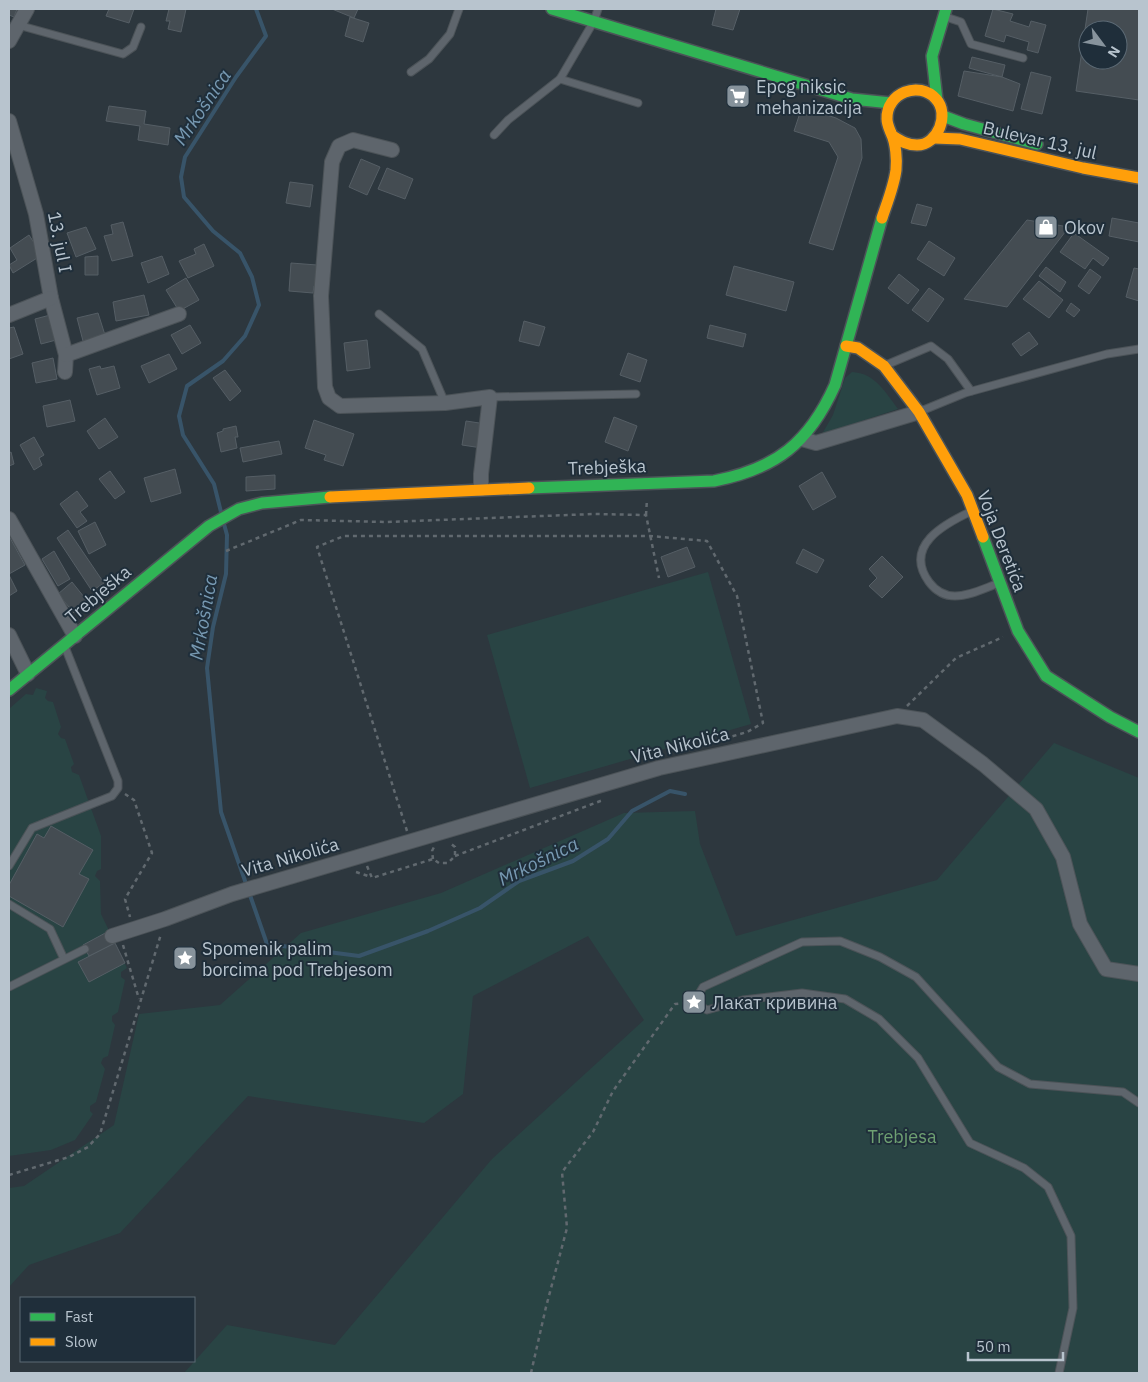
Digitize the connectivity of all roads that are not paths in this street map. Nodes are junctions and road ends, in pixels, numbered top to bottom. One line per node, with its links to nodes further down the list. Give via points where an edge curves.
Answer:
1 (27, 9): 7 (street)
2 (459, 9): 12 (lane, via 450,34 429,59)
3 (552, 9): 6 (street)
4 (598, 9): 6 (lane)
5 (945, 12): 10 (street); 11 (lane, via 961,22 971,44)
6 (594, 21): 13 (lane); 15 (street)
7 (18, 25): 8 (lane, via 123,54 133,47); 9 (street)
8 (141, 27)
9 (9, 41)
10 (932, 56): 14 (street); 16 (street)
11 (1023, 58)
12 (411, 72)
13 (560, 79): 17 (lane); 22 (lane)
14 (906, 91): 16 (street, via 923,91); 18 (street)
15 (852, 99): 18 (street); 20 (street)
16 (937, 100): 19 (street)
17 (638, 103)
18 (890, 103): 20 (street)
19 (943, 116): 24 (street); 26 (street, Bulevar 13. jul)
20 (886, 120): 23 (street)
21 (9, 121): 32 (street, 13. jul I, via 36,214)
22 (494, 135)
23 (893, 136): 25 (street); 30 (street)
24 (934, 138): 25 (street); 31 (street, Bulevar 13. jul, via 960,139)
25 (915, 146): 30 (street)
26 (1050, 148)
27 (392, 150): 44 (street, via 352,140 338,146 332,162 321,296 324,387 329,398 340,406)
28 (1108, 161): 29 (street, Bulevar 13. jul)
29 (1139, 166)
30 (896, 170): 36 (street, Trebješka)
31 (1139, 178)
32 (51, 298): 35 (street); 38 (street, 13. jul I)
33 (179, 314): 38 (street)
34 (378, 314): 44 (lane, via 422,349)
35 (9, 315)
36 (846, 346): 39 (street, Voja Deretića, via 858,348); 46 (street, Trebješka, via 827,405)
37 (1139, 350): 41 (lane, via 1107,354)
38 (66, 355): 40 (street, 13. jul I)
39 (884, 366): 41 (lane, via 931,346 948,359); 45 (street, Voja Deretića)
40 (64, 372)
41 (971, 391): 45 (lane)
42 (636, 394): 43 (lane)
43 (490, 397): 44 (street); 47 (street)
44 (445, 403)
45 (919, 412): 46 (street, via 816,443); 48 (street, Voja Deretića)
46 (802, 439): 47 (street, Trebješka, via 764,467 726,480)
47 (481, 490): 52 (street, Trebješka, via 338,496 262,503 239,510 209,526)
48 (973, 511): 50 (street, Voja Deretića); 50 (lane, via 948,522 926,542 920,556 924,575 935,591 954,596)
49 (9, 519): 52 (street)
50 (1000, 582): 55 (street, Voja Deretića, via 1018,631 1046,676)
51 (9, 635): 53 (street)
52 (70, 640): 53 (street, Trebješka); 56 (lane, via 118,788 112,796 32,828)
53 (28, 674): 54 (street, Trebješka)
54 (9, 690)
55 (1139, 732)
56 (9, 866)
57 (9, 904): 60 (lane, via 50,928)
58 (122, 932): 61 (street, Vita Nikolića, via 165,920 232,894 659,768 897,716 923,720 983,764 1036,809 1064,857 1080,924 1106,969)
59 (85, 949): 60 (lane)
60 (64, 959): 62 (lane)
61 (1139, 974)
62 (9, 987)
63 (1139, 1103): 64 (lane, via 1123,1092 1030,1084 998,1067 916,977 880,957 840,941 802,942 703,987 694,1002 707,1010 742,1000 802,993 845,999 879,1019 918,1058 970,1143 1024,1168 1048,1187 1071,1236 1073,1308)
64 (1059, 1373)

